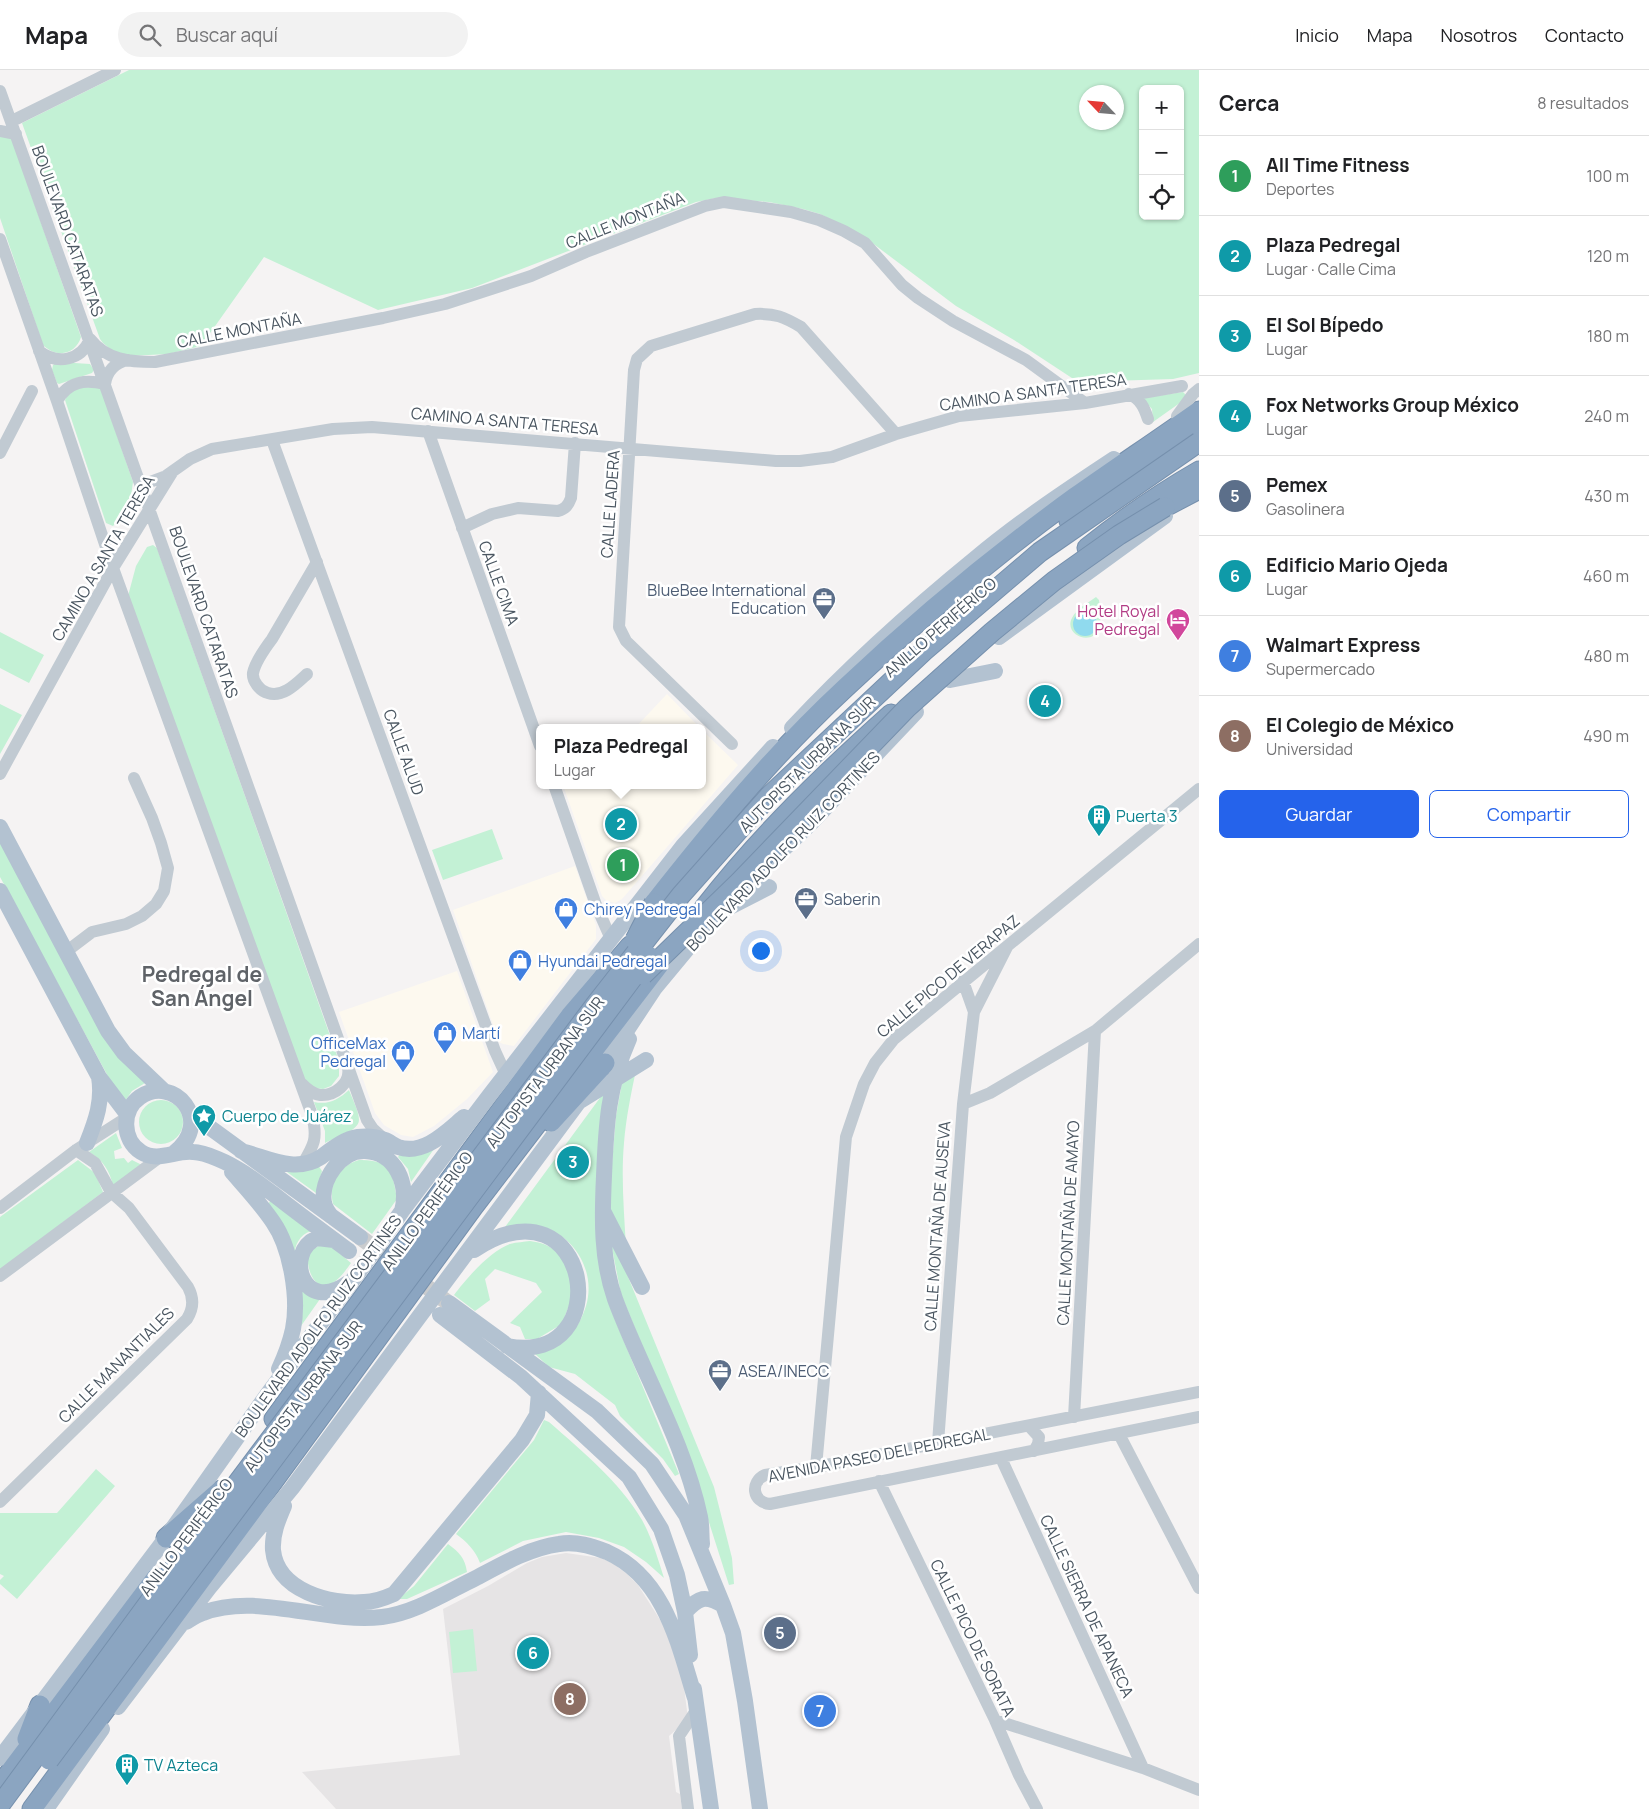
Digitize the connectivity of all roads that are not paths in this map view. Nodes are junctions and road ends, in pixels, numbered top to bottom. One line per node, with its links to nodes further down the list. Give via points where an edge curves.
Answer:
1 (115, 70): 3 (street)
2 (0, 91): 3 (street, BOULEVARD CATARATAS)
3 (12, 121): 5 (street, BOULEVARD CATARATAS)
4 (0, 131): 5 (street)
5 (16, 134): 7 (street, BOULEVARD CATARATAS)
6 (0, 238): 8 (street)
7 (90, 339): 8 (street, via 82,351 71,358 51,358); 9 (street, CALLE MONTAÑA, via 107,354); 10 (street, BOULEVARD CATARATAS)
8 (39, 350): 15 (street)
9 (128, 360): 10 (street, via 113,367); 17 (street, CALLE MONTAÑA, via 169,360 445,304 531,276 668,220 724,202 805,216 844,231 865,244 918,298 953,321 1026,360)
10 (105, 384): 15 (street, via 77,382 65,389); 32 (street, BOULEVARD CATARATAS)
11 (1182, 386): 14 (street, CAMINO A SANTA TERESA)
12 (1199, 389): 19 (street)
13 (32, 391): 28 (street)
14 (1129, 394): 17 (street, CAMINO A SANTA TERESA); 20 (street, via 1144,407)
15 (57, 400): 39 (street)
16 (1199, 402): 19 (main road, BOULEVARD ADOLFO RUIZ CORTINES)
17 (1085, 403): 23 (street, CAMINO A SANTA TERESA, via 958,416)
18 (1199, 411): 60 (highway, bridge, via 1074,498 948,596 844,689 771,764 654,903)
19 (1177, 416): 56 (main road, BOULEVARD ADOLFO RUIZ CORTINES, via 1072,487 976,558 862,658 688,840)
20 (1148, 419)
21 (1199, 430): 114 (highway, ANILLO PERIFÉRICO, via 1025,553 889,672 757,796 570,1016)
22 (428, 431): 24 (street, CAMINO A SANTA TERESA, via 354,427); 26 (street, CAMINO A SANTA TERESA); 37 (street, CALLE CIMA)
23 (896, 434): 27 (street, CAMINO A SANTA TERESA, via 832,457 800,462); 27 (street, CALLE LADERA, via 801,327 787,318 755,314 651,346 642,353 634,370)
24 (272, 440): 30 (street, CAMINO A SANTA TERESA, via 212,449); 38 (street, CALLE ALUD)
25 (1199, 442): 60 (highway, AUTOPISTA URBANA SUR, bridge, via 1040,552 924,650 769,796 681,895)
26 (575, 443): 27 (street, CAMINO A SANTA TERESA); 37 (street, via 571,498 563,510 518,508 492,514)
27 (630, 448): 45 (street, CALLE LADERA, via 618,621 621,634)
28 (0, 453)
29 (1199, 454): 63 (highway, AUTOPISTA URBANA SUR, bridge, via 1042,565 921,667 761,821 703,887)
30 (173, 471): 32 (street); 35 (street, CAMINO A SANTA TERESA)
31 (1199, 471): 36 (highway, ANILLO PERIFÉRICO)
32 (142, 486): 35 (street, BOULEVARD CATARATAS)
33 (1199, 489): 63 (highway, bridge, via 1118,535 992,632 907,708 739,882)
34 (1199, 494): 40 (main road, BOULEVARD ADOLFO RUIZ CORTINES)
35 (150, 508): 39 (street, CAMINO A SANTA TERESA); 67 (street, BOULEVARD CATARATAS)
36 (1122, 520): 40 (highway); 86 (highway, ANILLO PERIFÉRICO, via 964,647 811,787 734,869)
37 (462, 528): 44 (street, CALLE CIMA)
38 (318, 562): 42 (street, via 253,673 254,681 268,694 284,692); 69 (street, CALLE ALUD)
39 (113, 568): 46 (street, CAMINO A SANTA TERESA); 71 (street)
40 (1004, 633): 43 (main road, BOULEVARD ADOLFO RUIZ CORTINES)
41 (995, 671): 43 (main road)
42 (307, 674)
43 (950, 680): 51 (main road, BOULEVARD ADOLFO RUIZ CORTINES)
44 (536, 735)
45 (732, 744)
46 (0, 774)
47 (134, 778): 59 (street, via 152,818 168,868 164,891 156,904 142,916 126,924 92,932)
48 (555, 789): 56 (street)
49 (1199, 789): 57 (street, CALLE PICO DE VERAPAZ)
50 (849, 801): 51 (main road)
51 (823, 810): 55 (main road, BOULEVARD ADOLFO RUIZ CORTINES)
52 (0, 827): 59 (main road)
53 (769, 887): 55 (main road)
54 (0, 891): 70 (main road)
55 (723, 910): 62 (main road, BOULEVARD ADOLFO RUIZ CORTINES)
56 (610, 939): 69 (main road, BOULEVARD ADOLFO RUIZ CORTINES)
57 (1008, 944): 61 (street, CALLE PICO DE VERAPAZ); 64 (street, CALLE MONTAÑA DE AUSEVA)
58 (1199, 944): 65 (street)
59 (67, 951): 73 (main road, via 116,1042 130,1060)
60 (615, 979): 131 (highway, AUTOPISTA URBANA SUR, bridge)
61 (963, 981): 64 (street, CALLE MONTAÑA DE AUSEVA); 111 (street, CALLE PICO DE VERAPAZ, via 894,1038 875,1063 864,1084 846,1137)
62 (654, 989): 68 (main road, BOULEVARD ADOLFO RUIZ CORTINES); 72 (main road, via 630,1037)
63 (617, 1000): 132 (highway, AUTOPISTA URBANA SUR, bridge)
64 (974, 1012): 76 (street, CALLE MONTAÑA DE AUSEVA)
65 (1095, 1031): 76 (street, via 990,1093); 102 (street, CALLE MONTAÑA DE AMAYO)
66 (646, 1060): 72 (main road)
67 (346, 1062): 71 (street, via 349,1074 344,1085 334,1092 320,1095 311,1092); 79 (street, BOULEVARD CATARATAS, via 367,1120)
68 (605, 1063): 75 (main road, BOULEVARD ADOLFO RUIZ CORTINES); 86 (highway)
69 (506, 1075): 74 (main road, BOULEVARD ADOLFO RUIZ CORTINES)
70 (100, 1076): 78 (main road); 80 (main road, via 101,1102)
71 (298, 1080): 84 (street, via 316,1129 313,1147)
72 (614, 1080): 75 (main road); 88 (main road, via 606,1121)
73 (164, 1091): 77 (main road, via 180,1098); 78 (main road, via 139,1098)
74 (489, 1096): 79 (main road, via 432,1142 406,1148); 89 (main road, BOULEVARD ADOLFO RUIZ CORTINES)
75 (580, 1101): 94 (main road, BOULEVARD ADOLFO RUIZ CORTINES)
76 (963, 1104): 107 (street, CALLE MONTAÑA DE AUSEVA)
77 (190, 1113): 81 (main road); 82 (main road, via 189,1136 183,1146)
78 (127, 1116): 80 (street); 82 (main road, via 126,1128 134,1146 150,1156)
79 (385, 1140): 84 (main road, via 365,1136 353,1138)
80 (82, 1146): 85 (street, CALLE MANANTIALES); 87 (street)
81 (241, 1151): 84 (main road, via 280,1163); 90 (main road)
82 (167, 1155): 83 (main road, via 194,1152); 85 (street)
83 (220, 1160): 92 (main road, via 248,1175); 101 (main road, via 274,1223 287,1252 295,1308 293,1329)
84 (302, 1165)
85 (111, 1192): 96 (street); 115 (street, CALLE MANANTIALES, via 129,1208 188,1288 192,1298 190,1314)
86 (474, 1206): 116 (highway, ANILLO PERIFÉRICO)
87 (0, 1208)
88 (602, 1210): 97 (main road); 118 (main road, via 604,1249 615,1298 683,1458 701,1519)
89 (402, 1211): 90 (main road, via 404,1189 398,1170 382,1157 366,1151 346,1156 328,1178 324,1202); 95 (main road, BOULEVARD ADOLFO RUIZ CORTINES)
90 (331, 1216): 91 (main road)
91 (360, 1237)
92 (334, 1240): 93 (main road); 95 (main road, via 317,1238 302,1252 301,1267 309,1287 318,1293 331,1292)
93 (349, 1251)
94 (464, 1257): 98 (main road, via 494,1238 527,1231 542,1234 553,1241 573,1264 578,1279 578,1296 576,1310 568,1326 539,1346); 113 (main road, BOULEVARD ADOLFO RUIZ CORTINES)
95 (358, 1273): 101 (main road, BOULEVARD ADOLFO RUIZ CORTINES)
96 (0, 1276)
97 (642, 1287)
98 (507, 1346): 100 (main road, via 444,1309); 118 (main road, via 597,1411 652,1464 686,1515)
99 (1199, 1392): 102 (street, AVENIDA PASEO DEL PEDREGAL)
100 (538, 1393): 113 (main road, via 537,1415 522,1440 394,1594 382,1599 365,1602 327,1600 297,1586 280,1570 274,1551 274,1535); 122 (main road, via 629,1477 661,1529 677,1575)
101 (267, 1395): 117 (main road, BOULEVARD ADOLFO RUIZ CORTINES)
102 (1074, 1417): 104 (street, AVENIDA PASEO DEL PEDREGAL)
103 (1199, 1417): 106 (street, AVENIDA PASEO DEL PEDREGAL)
104 (1049, 1422): 105 (street, AVENIDA PASEO DEL PEDREGAL); 108 (street, via 1046,1435)
105 (1029, 1426): 107 (street, AVENIDA PASEO DEL PEDREGAL); 109 (street, via 1038,1437)
106 (1119, 1434): 108 (street, AVENIDA PASEO DEL PEDREGAL); 119 (street)
107 (938, 1443): 111 (street, AVENIDA PASEO DEL PEDREGAL)
108 (1055, 1447): 109 (street, AVENIDA PASEO DEL PEDREGAL)
109 (1034, 1451): 110 (street, AVENIDA PASEO DEL PEDREGAL)
110 (1001, 1458): 112 (street, AVENIDA PASEO DEL PEDREGAL); 128 (street, CALLE SIERRA DE APANECA)
111 (816, 1467): 112 (street, AVENIDA PASEO DEL PEDREGAL, via 761,1476 755,1488 756,1496 770,1504)
112 (880, 1481): 126 (street, CALLE PICO DE SORATA)
113 (292, 1488): 120 (main road, BOULEVARD ADOLFO RUIZ CORTINES)
114 (221, 1490): 117 (highway); 127 (highway, ANILLO PERIFÉRICO)
115 (0, 1502)
116 (248, 1516): 120 (highway); 133 (highway, ANILLO PERIFÉRICO)
117 (166, 1538): 125 (main road, BOULEVARD ADOLFO RUIZ CORTINES)
118 (702, 1554): 121 (main road)
119 (1198, 1583)
120 (209, 1588): 123 (main road, BOULEVARD ADOLFO RUIZ CORTINES)
121 (723, 1605): 122 (main road, via 710,1598 701,1599); 137 (main road, via 733,1633)
122 (685, 1612): 124 (main road)
123 (180, 1626): 124 (main road, via 202,1613 252,1606 363,1619 386,1616 410,1610 531,1551 560,1544 580,1544 622,1559 643,1576 662,1605 676,1636); 134 (main road, BOULEVARD ADOLFO RUIZ CORTINES)
124 (696, 1704): 135 (street, via 679,1736); 136 (main road)
125 (40, 1705): 127 (highway)
126 (995, 1720): 128 (street); 138 (street, CALLE PICO DE SORATA)
127 (8, 1760): 129 (highway, ANILLO PERIFÉRICO)
128 (1143, 1768): 130 (street)
129 (0, 1785)
130 (1199, 1790)
131 (0, 1805)
132 (12, 1809)
133 (32, 1809)
134 (46, 1809)
135 (688, 1809)
136 (711, 1809)
137 (760, 1809)
138 (1037, 1809)

